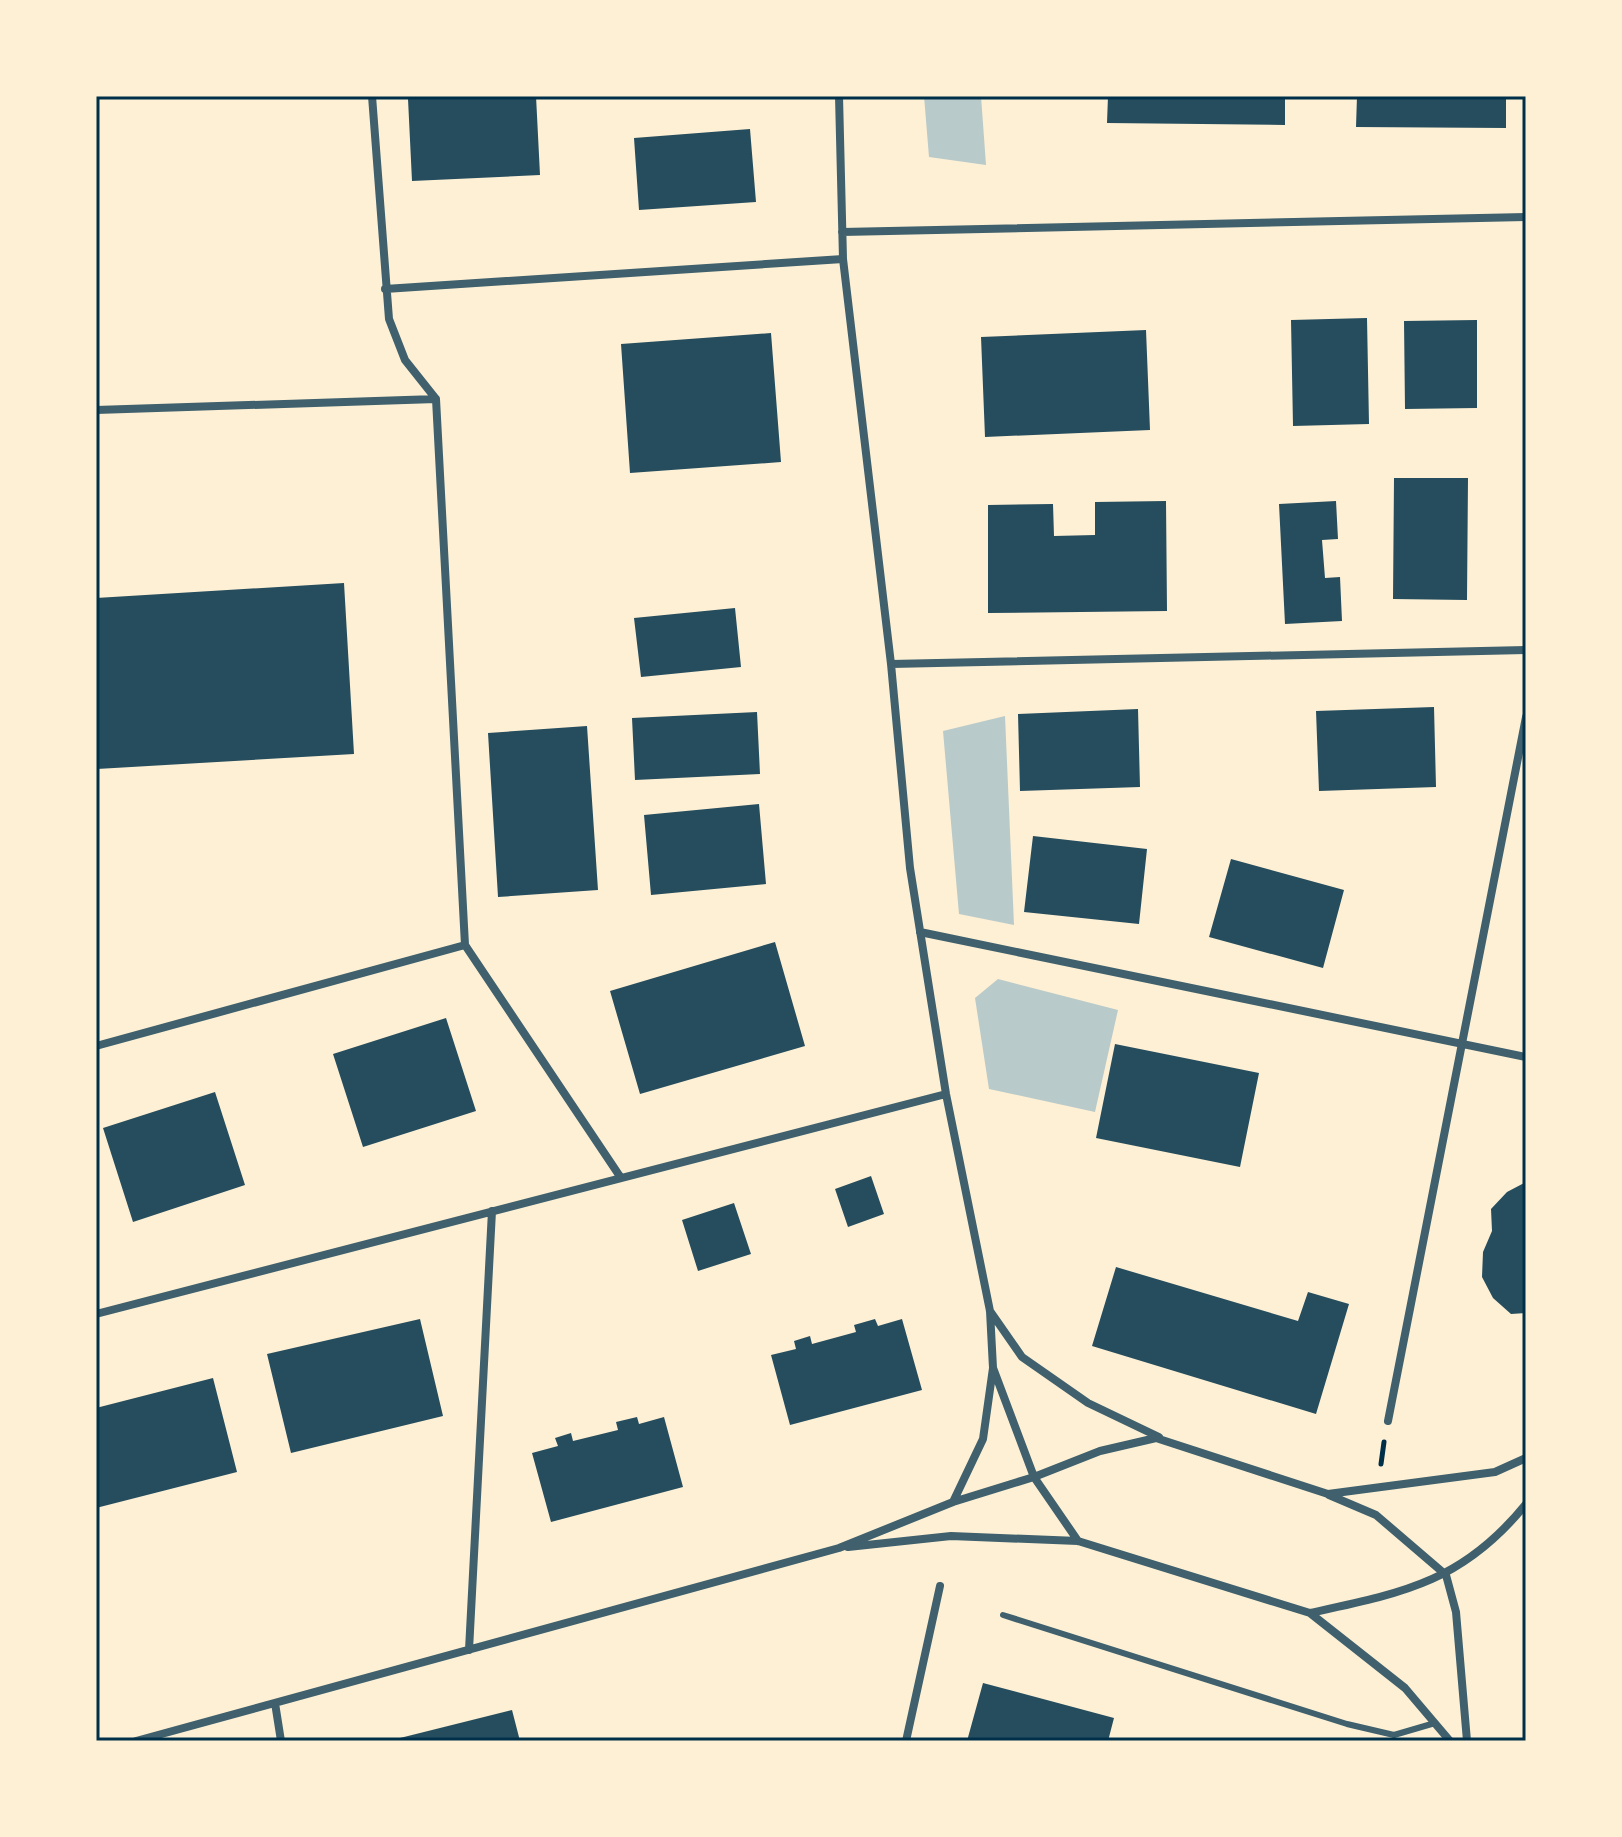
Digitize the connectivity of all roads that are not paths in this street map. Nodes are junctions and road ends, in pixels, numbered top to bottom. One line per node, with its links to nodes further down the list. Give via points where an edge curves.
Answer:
1 (372, 96): 6 (street)
2 (839, 96): 4 (street)
3 (1526, 217): 4 (street)
4 (842, 232): 5 (street)
5 (843, 259): 6 (street); 10 (street)
6 (385, 289): 7 (street, via 389,319 405,360)
7 (436, 399): 8 (street); 13 (street)
8 (96, 410)
9 (1526, 650): 10 (street)
10 (891, 664): 12 (street)
11 (1526, 717): 15 (street)
12 (920, 932): 15 (street); 17 (street)
13 (465, 945): 14 (street); 18 (street)
14 (96, 1046)
15 (1463, 1046): 16 (street); 23 (street)
16 (1526, 1057)
17 (946, 1094): 18 (street); 20 (street)
18 (621, 1178): 19 (street)
19 (492, 1211): 21 (street); 36 (street)
20 (990, 1311): 22 (street); 24 (street, via 1022,1357 1088,1403)
21 (96, 1314)
22 (993, 1368): 26 (street); 28 (street, via 983,1439)
23 (1388, 1421)
24 (1164, 1440): 26 (street, via 1100,1451); 27 (street)
25 (1526, 1458): 27 (street, via 1495,1472)
26 (1034, 1477): 28 (street); 30 (street)
27 (1328, 1494): 32 (street, via 1376,1515)
28 (953, 1502): 31 (street)
29 (1526, 1504): 32 (street, via 1503,1532)
30 (1078, 1541): 31 (street, via 951,1536); 34 (street)
31 (839, 1548): 36 (street)
32 (1446, 1575): 34 (street, via 1387,1596); 43 (street, via 1456,1612)
33 (940, 1586): 41 (street)
34 (1310, 1613): 38 (street, via 1405,1688)
35 (1003, 1615): 38 (lane, via 1347,1724 1394,1735)
36 (469, 1650): 37 (street)
37 (275, 1703): 39 (street); 40 (street)
38 (1435, 1723): 42 (street)
39 (136, 1741)
40 (281, 1741)
41 (906, 1741)
42 (1450, 1741)
43 (1467, 1741)

